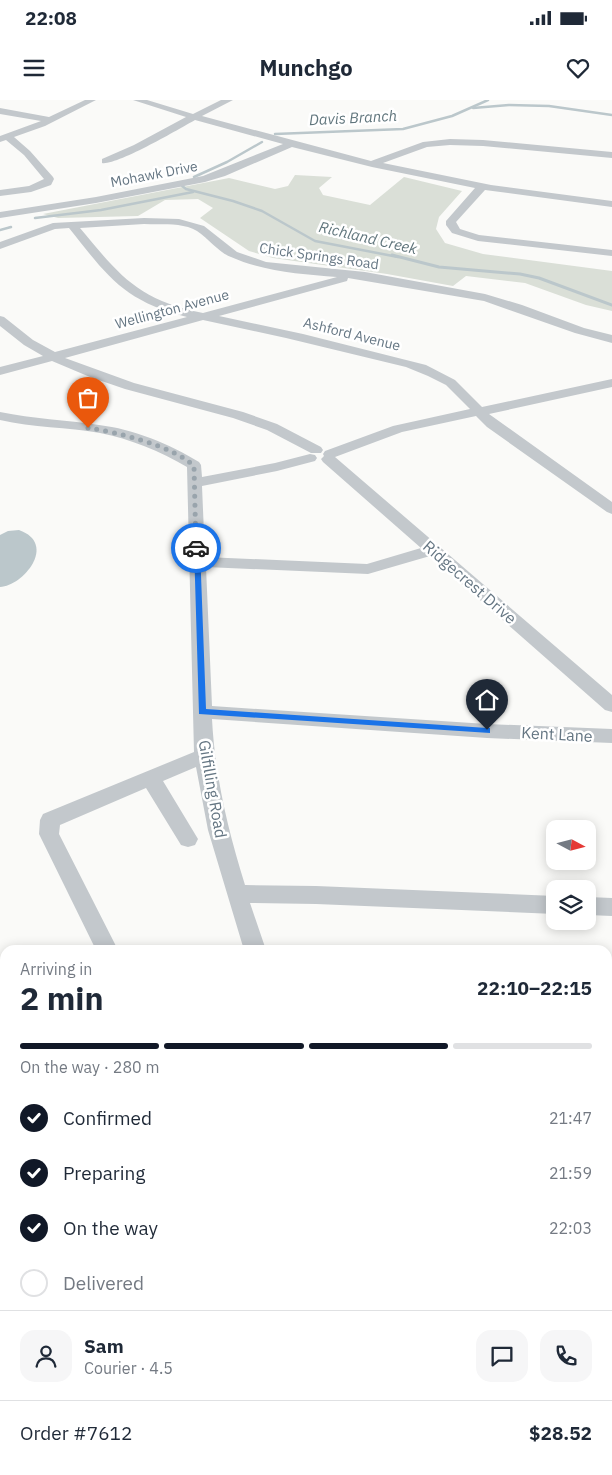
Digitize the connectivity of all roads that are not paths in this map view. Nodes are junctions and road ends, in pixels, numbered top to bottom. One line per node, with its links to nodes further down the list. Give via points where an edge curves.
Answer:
1 (92, 100): 6 (street)
2 (137, 100): 5 (street)
3 (229, 100): 5 (street)
4 (0, 111): 6 (street)
5 (195, 117): 8 (street); 10 (street)
6 (50, 120): 7 (street)
7 (4, 138): 13 (street, via 27,153 48,179 47,183 31,189)
8 (291, 144): 11 (street); 16 (street, Mohawk Drive, via 205,179)
9 (612, 155): 11 (street, via 450,142 426,144)
10 (105, 161)
11 (372, 164): 12 (street)
12 (481, 188): 14 (street); 21 (street, via 451,221 456,231 478,238)
13 (0, 193)
14 (612, 204)
15 (0, 215): 16 (street, Mohawk Drive)
16 (20, 220): 17 (street, Mohawk Drive); 19 (street, Mohawk Drive)
17 (0, 222)
18 (72, 225): 19 (street, Chick Springs Road); 22 (street, Chick Springs Road, via 179,222 200,228 233,254 252,262 279,268); 23 (street, Ashford Avenue, via 112,273 138,294)
19 (53, 226): 20 (street, Chick Springs Road)
20 (0, 246)
21 (612, 252)
22 (350, 274): 23 (street, Wellington Avenue, via 347,278); 25 (street, Chick Springs Road, via 502,302 573,329)
23 (200, 317): 26 (street, Wellington Avenue); 29 (street, Ashford Avenue, via 334,345 423,370 452,383)
24 (0, 320): 26 (street, Ridgecrest Drive, via 22,338)
25 (612, 339)
26 (54, 356): 27 (street, Wellington Avenue); 31 (street, Ridgecrest Drive, via 80,369 271,427)
27 (0, 371)
28 (612, 383): 29 (street)
29 (478, 412): 31 (street, via 387,432); 33 (street, Ashford Avenue)
30 (0, 416): 32 (street, Gilfilling Road, via 101,429 136,439 191,462)
31 (321, 455): 32 (street); 34 (street, Ridgecrest Drive)
32 (195, 483): 35 (street, Gilfilling Road)
33 (612, 509)
34 (434, 550): 35 (street, via 368,570); 36 (street, Ridgecrest Drive)
35 (197, 562): 37 (street, Gilfilling Road)
36 (612, 705)
37 (202, 712): 38 (street, Kent Lane); 39 (street, Gilfilling Road)
38 (612, 736)
39 (204, 756): 40 (street); 42 (street, Gilfilling Road, via 218,830)
40 (150, 778): 41 (street); 46 (street, via 50,820 49,834)
41 (188, 839)
42 (237, 894): 43 (street); 47 (street, Gilfilling Road)
43 (546, 905)
44 (596, 906): 45 (street)
45 (612, 907)
46 (104, 945)
47 (253, 945)

